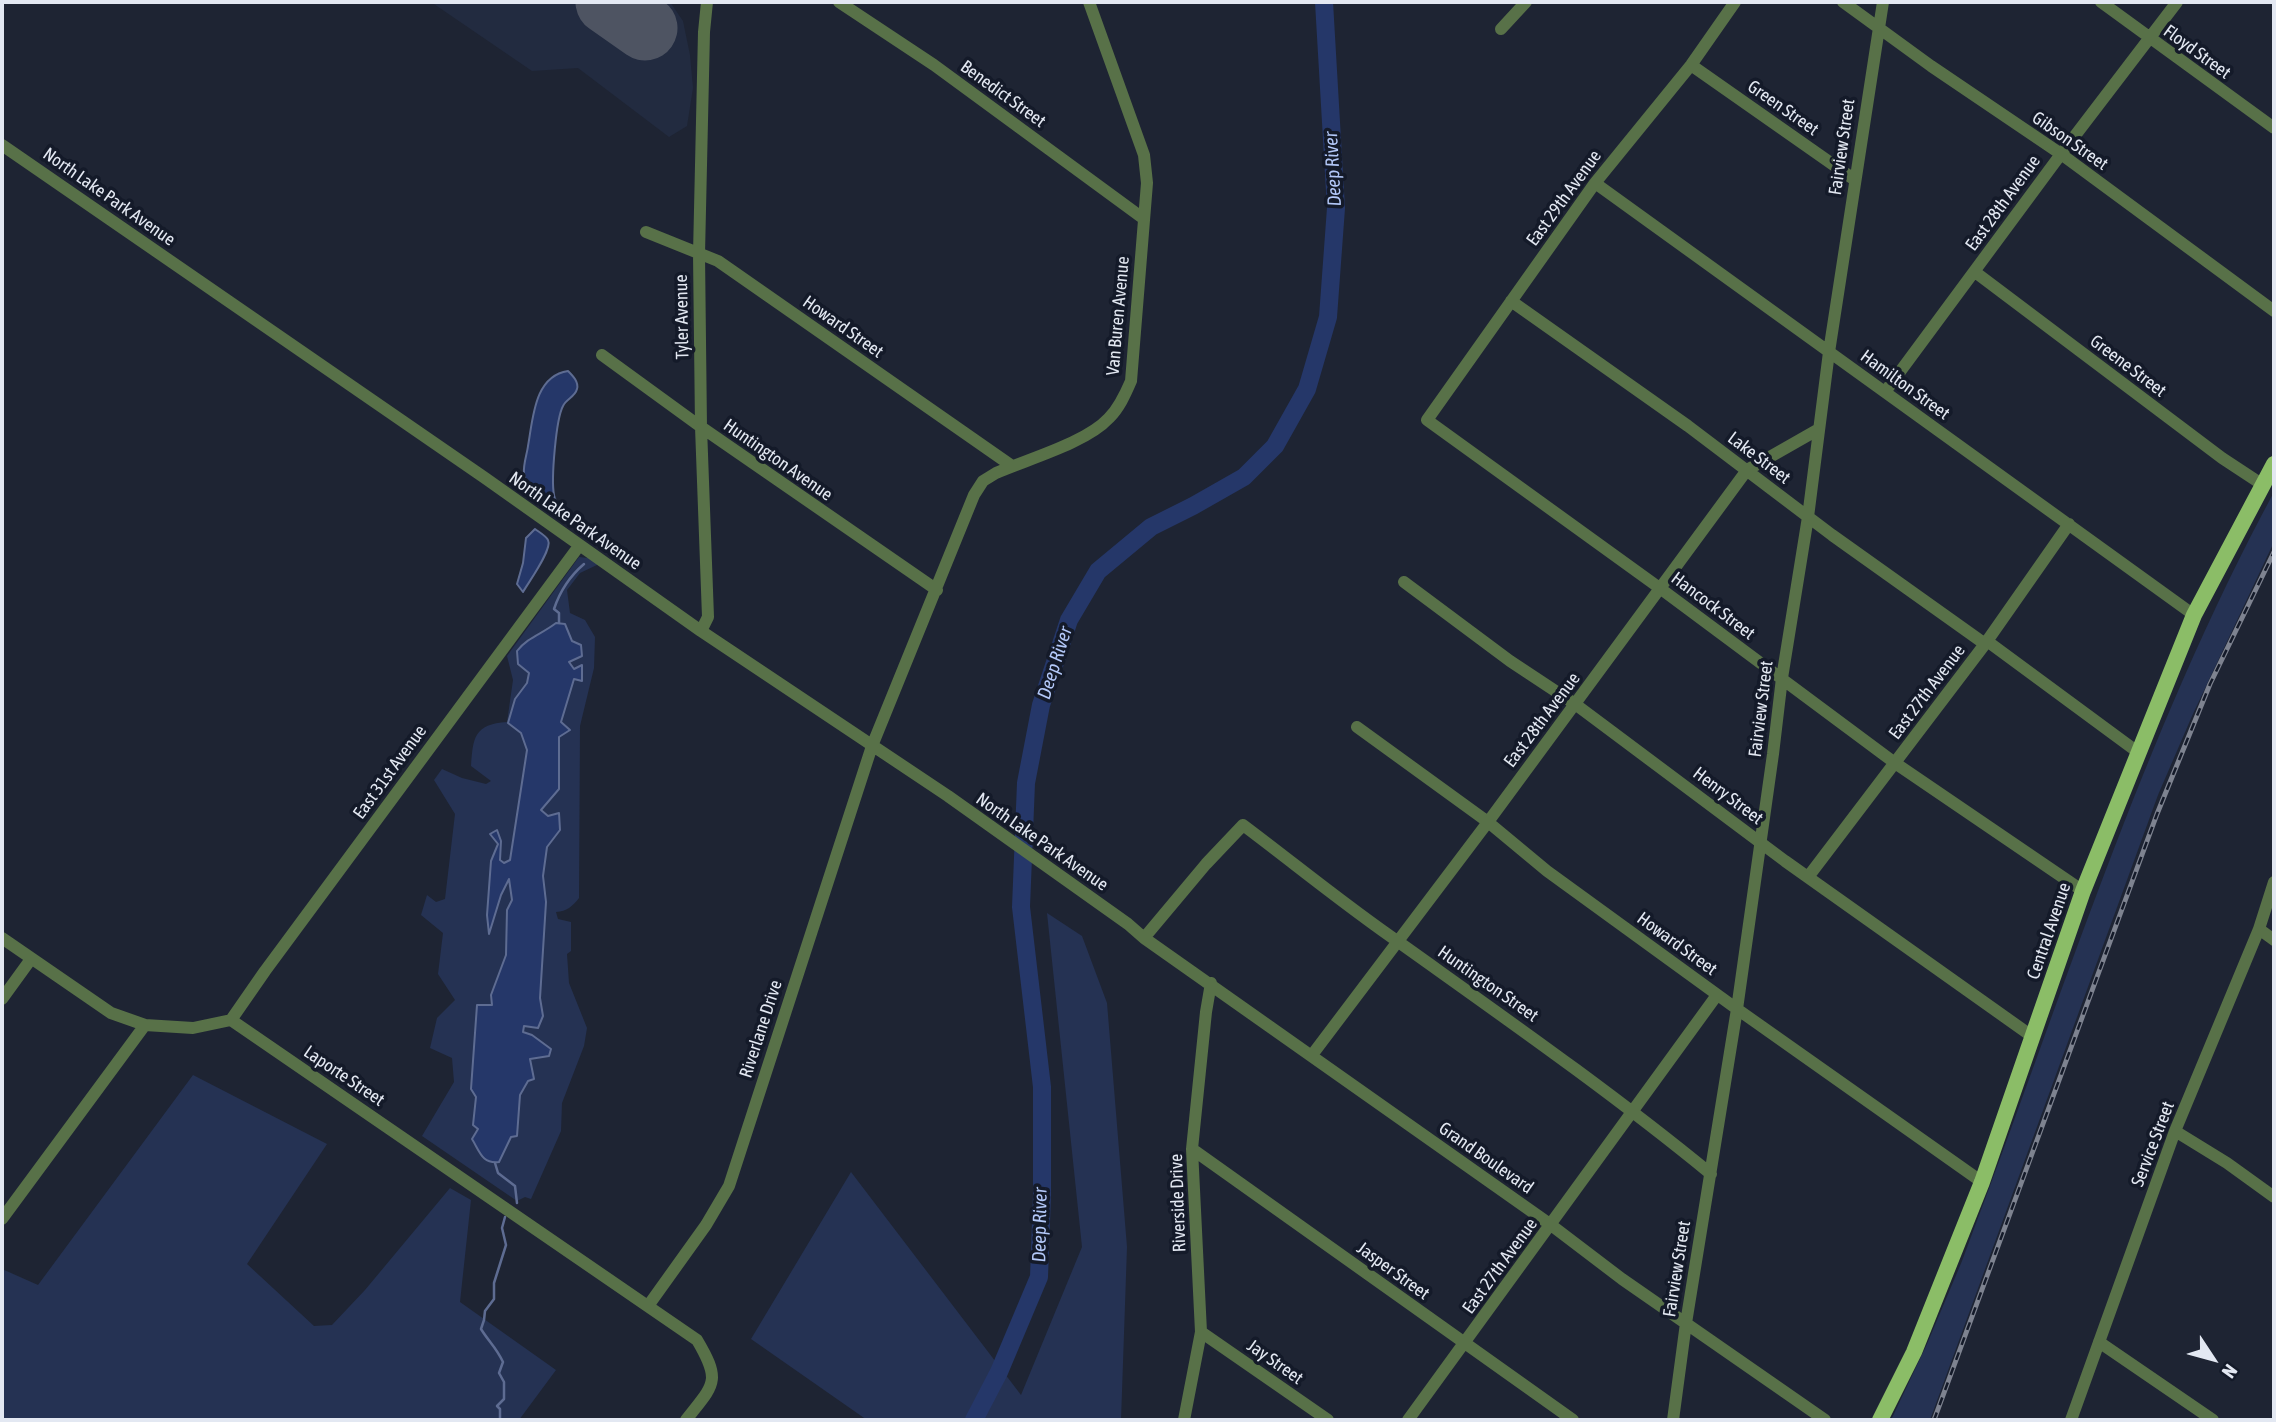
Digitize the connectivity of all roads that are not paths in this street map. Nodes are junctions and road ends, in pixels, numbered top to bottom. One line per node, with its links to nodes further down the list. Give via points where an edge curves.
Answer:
1 (707, 2): 21 (street, Tyler Avenue)
2 (838, 2): 19 (street, Benedict Street, via 934,65)
3 (1089, 2): 19 (street, Van Buren Avenue, via 1144,155)
4 (1526, 2): 11 (street)
5 (1735, 2): 13 (street, East 29th Avenue)
6 (1843, 2): 10 (street, Gibson Street)
7 (1883, 2): 10 (street, Fairview Street)
8 (2101, 2): 12 (street, Floyd Street)
9 (2177, 2): 12 (street, East 28th Avenue)
10 (1879, 28): 16 (street, Gibson Street); 17 (street, Fairview Street)
11 (1501, 29)
12 (2149, 38): 14 (street, Floyd Street); 16 (street, East 28th Avenue)
13 (1691, 65): 17 (street, Green Street); 18 (street, East 29th Avenue)
14 (2274, 128)
15 (2, 145): 37 (street, North Lake Park Avenue)
16 (2061, 155): 22 (street, East 28th Avenue); 24 (street, Gibson Street)
17 (1855, 180): 25 (street, Fairview Street)
18 (1595, 183): 23 (street, East 29th Avenue); 25 (street, Hamilton Street)
19 (1144, 219): 32 (street, Van Buren Avenue, via 1131,381 1121,402 1088,434)
20 (646, 232): 21 (street, Howard Street)
21 (699, 254): 29 (street, Tyler Avenue); 32 (street, Howard Street, via 718,261)
22 (1975, 272): 27 (street, East 28th Avenue); 34 (street, Greene Street)
23 (1511, 301): 28 (street, East 29th Avenue); 33 (street, Lake Street)
24 (2274, 312)
25 (1829, 352): 27 (street, Hamilton Street); 30 (street, Fairview Street)
26 (602, 355): 29 (street, Huntington Avenue)
27 (1885, 392): 36 (street, Hamilton Street)
28 (1427, 420): 39 (street, Hancock Street)
29 (701, 427): 40 (street, Huntington Avenue); 42 (street, Tyler Avenue, via 708,617)
30 (1819, 429): 33 (street, East 28th Avenue); 35 (street, Fairview Street)
31 (2274, 464): 34 (main road, Central Avenue)
32 (1012, 466): 40 (street, Van Buren Avenue, via 983,481 974,495)
33 (1747, 470): 35 (street, Lake Street); 39 (street, East 28th Avenue)
34 (2263, 485): 41 (main road, Central Avenue)
35 (1808, 517): 43 (street, Lake Street); 44 (street, Fairview Street)
36 (2069, 524): 41 (street, Hamilton Street); 43 (street, East 27th Avenue)
37 (579, 546): 42 (street, North Lake Park Avenue); 66 (street, East 31st Avenue)
38 (1404, 582): 45 (street, Henry Street)
39 (1661, 589): 44 (street, Hancock Street); 45 (street, East 28th Avenue)
40 (937, 590): 47 (street, Van Buren Avenue)
41 (2194, 615): 48 (main road, Central Avenue)
42 (701, 631): 47 (street, North Lake Park Avenue)
43 (1986, 642): 48 (street, Lake Street); 49 (street, East 27th Avenue)
44 (1782, 678): 49 (street, Hancock Street); 51 (street, Fairview Street)
45 (1575, 704): 50 (street, East 28th Avenue); 51 (street, Henry Street)
46 (1357, 727): 50 (street, Howard Street)
47 (872, 746): 55 (street, North Lake Park Avenue); 78 (street, Riverlane Drive, via 729,1186)
48 (2138, 753): 54 (main road, Central Avenue)
49 (1895, 763): 52 (street, East 27th Avenue); 54 (street, Hancock Street)
50 (1488, 822): 60 (street, East 28th Avenue); 63 (street, Howard Street, via 1547,872)
51 (1760, 842): 52 (street, Henry Street); 65 (street, Fairview Street)
52 (1808, 877): 68 (street, Henry Street)
53 (2274, 882): 56 (street, Service Street)
54 (2083, 891): 68 (main road, Central Avenue)
55 (1128, 924): 58 (street, Grand Boulevard)
56 (2259, 929): 59 (street); 71 (street, Service Street)
57 (2, 938): 61 (street)
58 (1144, 938): 60 (street, Huntington Street, via 1243,825); 62 (street, Grand Boulevard)
59 (2274, 940)
60 (1398, 942): 69 (street, East 28th Avenue); 70 (street, Huntington Street)
61 (31, 959): 64 (street); 67 (street, via 111,1013)
62 (1211, 983): 69 (street, Grand Boulevard); 72 (street, Riverside Drive)
63 (1717, 995): 65 (street, Howard Street); 70 (street, East 27th Avenue)
64 (2, 999)
65 (1737, 1009): 73 (street, Fairview Street); 74 (street, Howard Street)
66 (231, 1020): 67 (street, via 193,1028); 78 (street, Laporte Street)
67 (145, 1025): 76 (street)
68 (2033, 1037): 74 (main road, Central Avenue)
69 (1312, 1055): 77 (street, Grand Boulevard)
70 (1634, 1111): 73 (street, Huntington Street); 77 (street, East 27th Avenue)
71 (2175, 1131): 75 (street); 81 (street, Service Street)
72 (1192, 1149): 80 (street, Riverside Drive); 82 (street, Jasper Street)
73 (1711, 1174): 79 (street, Fairview Street)
74 (1982, 1182): 90 (main road, Central Avenue, via 1924,1328)
75 (2274, 1197)
76 (2, 1219)
77 (1551, 1225): 79 (street, Grand Boulevard); 82 (street, East 27th Avenue)
78 (648, 1306): 83 (street, Laporte Street, via 697,1340 711,1364 712,1387)
79 (1686, 1323): 88 (street, Fairview Street); 89 (street, Grand Boulevard)
80 (1201, 1332): 84 (street, Riverside Drive); 85 (street, Jay Street)
81 (2099, 1342): 91 (street, Service Street); 92 (street)
82 (1464, 1344): 86 (street, East 27th Avenue); 87 (street, Jasper Street)
83 (687, 1420)
84 (1184, 1420)
85 (1328, 1420)
86 (1408, 1420)
87 (1573, 1420)
88 (1673, 1420)
89 (1825, 1420)
90 (1881, 1420)
91 (2071, 1420)
92 (2213, 1420)

